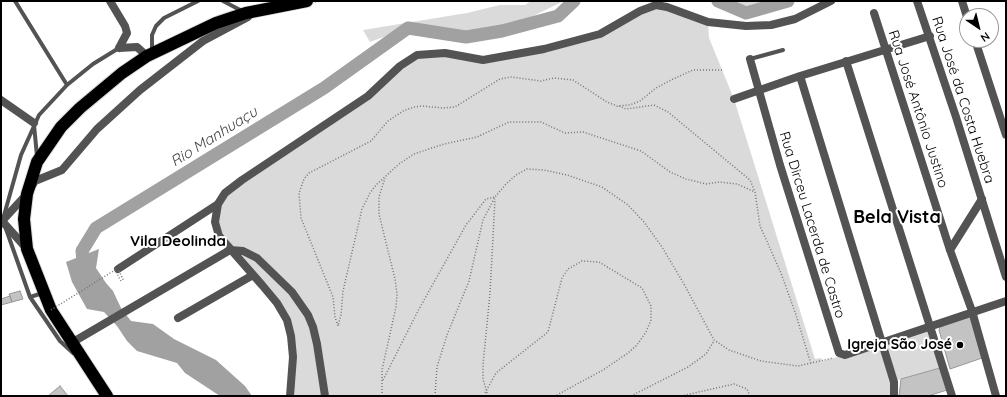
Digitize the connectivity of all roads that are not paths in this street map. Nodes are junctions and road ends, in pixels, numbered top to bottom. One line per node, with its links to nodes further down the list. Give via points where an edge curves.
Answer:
1 (15, 1): 19 (lane)
2 (110, 1): 11 (street, via 127,34)
3 (198, 1): 15 (lane, via 164,18 156,26)
4 (223, 1): 8 (lane)
5 (831, 1): 28 (street, via 795,19 771,25 746,26 708,22 667,7 656,6 640,11 600,34 544,49 483,60 445,53 417,55 400,66 368,96 242,180 225,193)
6 (917, 1): 10 (street, Rua José da Costa Huebra)
7 (310, 2): 8 (highway)
8 (251, 12): 15 (highway, via 216,23); 26 (street, via 204,41 140,90 97,129 62,170 35,181)
9 (874, 13): 13 (street, Rua José Antônio Justino)
10 (930, 36): 13 (street); 27 (street, Rua José da Costa Huebra)
11 (119, 48): 15 (street, via 137,47); 19 (lane, via 93,64)
12 (978, 48): 24 (street)
13 (885, 49): 17 (street); 32 (street, Rua José Antônio Justino)
14 (783, 50): 16 (lane)
15 (149, 54): 25 (highway, via 117,76 80,108 61,127)
16 (750, 60): 20 (street, Rua Dirceu Lacerda de Castro)
17 (846, 61): 18 (street); 41 (street)
18 (800, 76): 20 (street); 42 (street)
19 (67, 85): 23 (lane)
20 (758, 90): 21 (street); 42 (street, Rua Dirceu Lacerda de Castro, via 838,351 845,355)
21 (734, 98)
22 (1, 100): 23 (street)
23 (34, 123): 25 (lane); 29 (lane, via 21,155)
24 (1006, 135)
25 (37, 162): 26 (highway)
26 (27, 194): 29 (street); 30 (highway, via 24,219)
27 (982, 198): 32 (street); 35 (street, Rua José da Costa Huebra)
28 (218, 204): 31 (street, via 215,222 219,236); 33 (street)
29 (2, 221): 30 (street); 37 (lane)
30 (27, 249): 36 (highway)
31 (230, 250): 34 (street); 43 (street); 47 (street, via 257,258 292,292 300,304 313,327)
32 (950, 250): 39 (street, Rua José Antônio Justino)
33 (118, 269)
34 (253, 274): 40 (street); 46 (street, via 277,303 287,320 294,357)
35 (1006, 277)
36 (43, 293): 37 (lane); 43 (highway, via 51,310)
37 (30, 297): 44 (lane, via 60,341)
38 (1006, 300): 39 (street)
39 (972, 312): 41 (street); 50 (street, Rua José Antônio Justino)
40 (178, 318)
41 (929, 325): 42 (street); 49 (street)
42 (882, 341): 48 (street, via 894,382)
43 (73, 342): 44 (highway)
44 (88, 366): 45 (highway)
45 (107, 396)
46 (290, 396)
47 (325, 396)
48 (894, 396)
49 (952, 396)
50 (996, 396)

